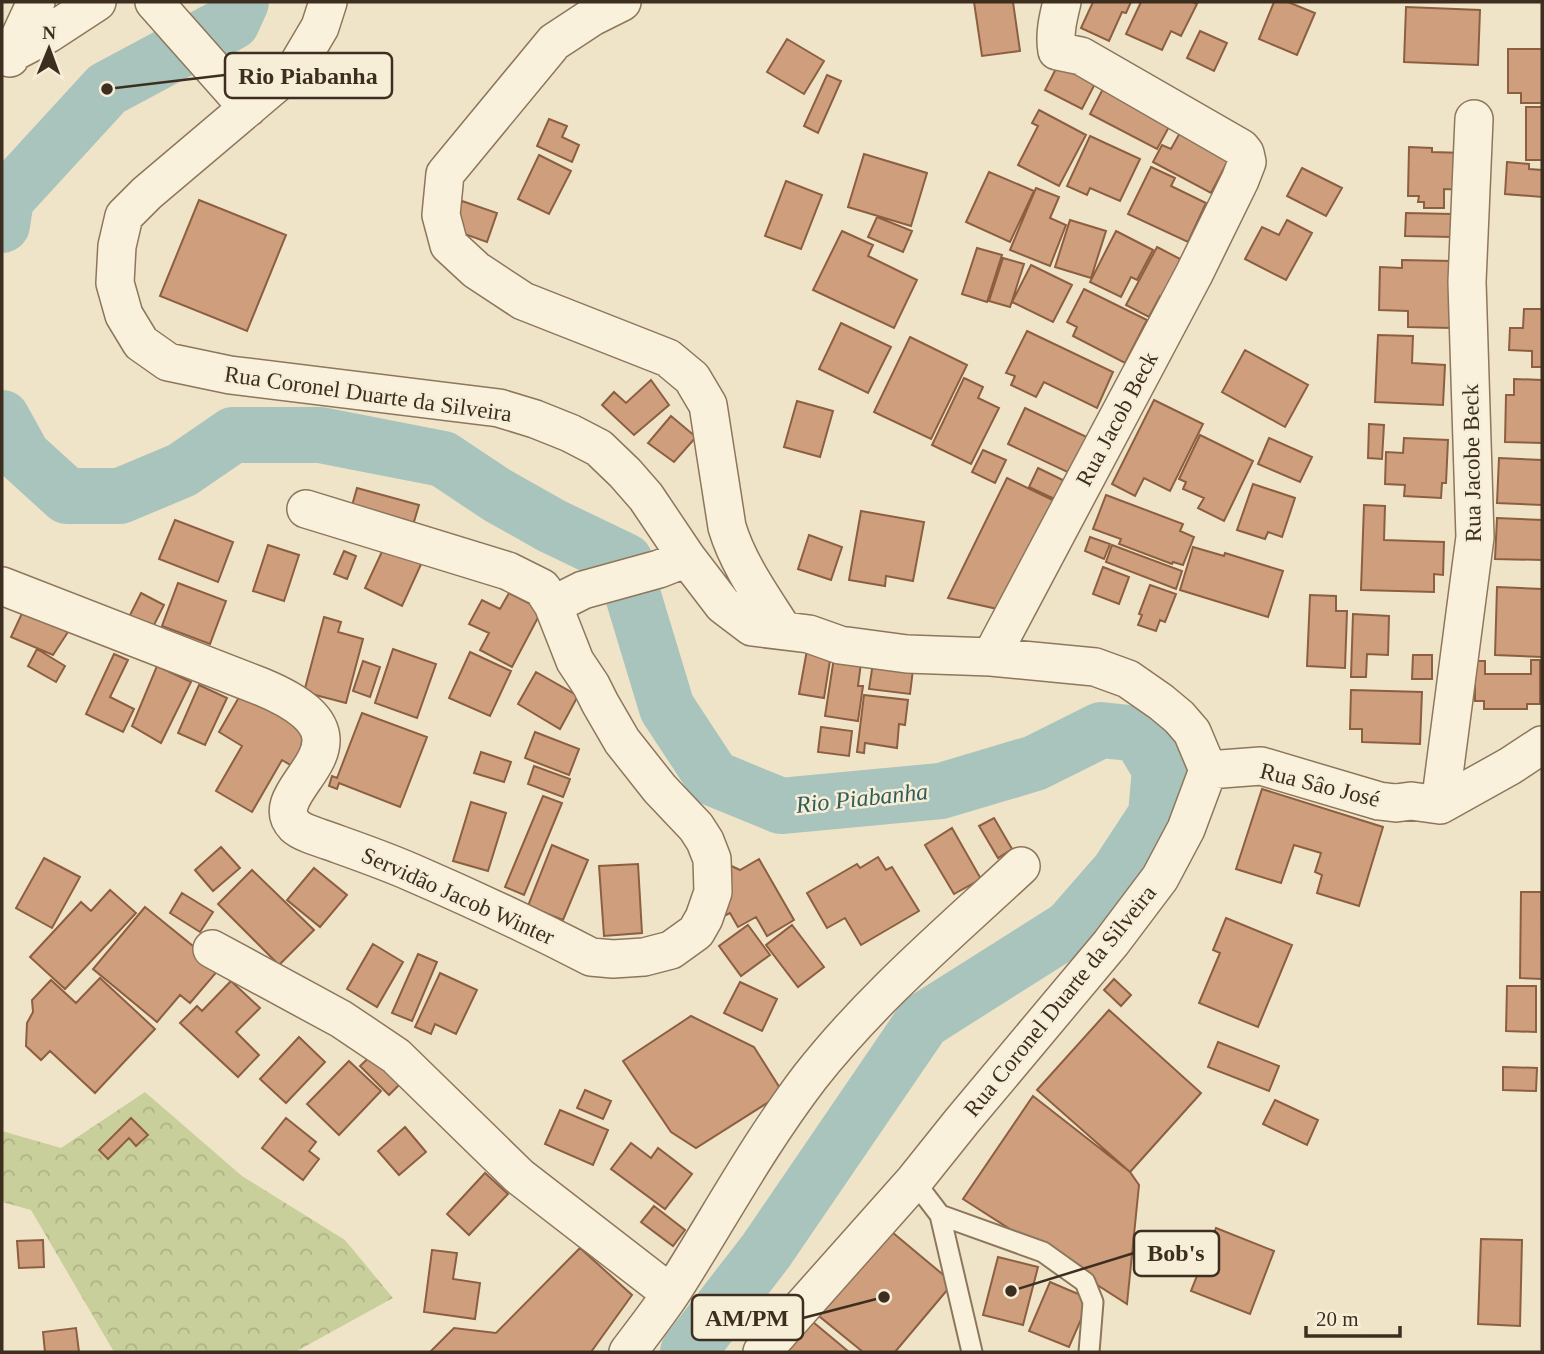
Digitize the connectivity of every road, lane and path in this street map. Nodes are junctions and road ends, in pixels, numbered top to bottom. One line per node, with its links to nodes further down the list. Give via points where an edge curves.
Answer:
1 (36, 2): 7 (street)
2 (97, 2): 7 (street)
3 (328, 2): 8 (street, Rua Coronel Duarte da Silveira, via 320,27 297,66)
4 (622, 2): 14 (street, via 554,42 445,174 441,215 449,245 476,270 523,301 668,358 692,377 708,405 732,543)
5 (1062, 2): 15 (street, Rua Jacob Beck, via 1057,51 1081,56 1241,148 1247,162 1187,286)
6 (155, 3): 8 (street)
7 (7, 64)
8 (248, 108): 11 (street, Rua Coronel Duarte da Silveira, via 124,216 115,283 124,315 141,343 168,362 200,369 499,408 570,433 599,448 646,498)
9 (1474, 119): 18 (street, Rua Jacobe Beck, via 1467,282 1475,537)
10 (306, 509): 13 (street, via 508,571)
11 (673, 564): 13 (street); 14 (street, Rua Coronel Duarte da Silveira, via 752,627)
12 (2, 586): 13 (street, Servidão Jacob Winter, via 300,706 320,728 322,747 288,806 295,826 412,872 591,957 644,957 671,950 696,932 713,892 712,859 696,827 622,741 575,661)
13 (568, 597)
14 (783, 630): 15 (street, Rua Coronel Duarte da Silveira, via 840,645 906,654)
15 (991, 657): 17 (street, Rua Coronel Duarte da Silveira, via 1095,667 1128,679 1186,725)
16 (1542, 745): 18 (street)
17 (1208, 770): 18 (street, Rua Sâo José, via 1261,766 1379,801); 21 (street, Rua Coronel Duarte da Silveira, via 1186,829 1160,878)
18 (1440, 805)
19 (1021, 866): 23 (street, via 873,1004 841,1040 780,1118)
20 (212, 949): 23 (street, via 341,1018 396,1056 519,1176)
21 (914, 1181): 22 (lane); 25 (street, Rua Coronel Duarte da Silveira)
22 (940, 1215): 26 (lane); 27 (lane, via 1043,1252 1085,1282 1093,1302)
23 (670, 1293): 24 (street)
24 (628, 1352)
25 (762, 1352)
26 (972, 1352)
27 (1088, 1352)

